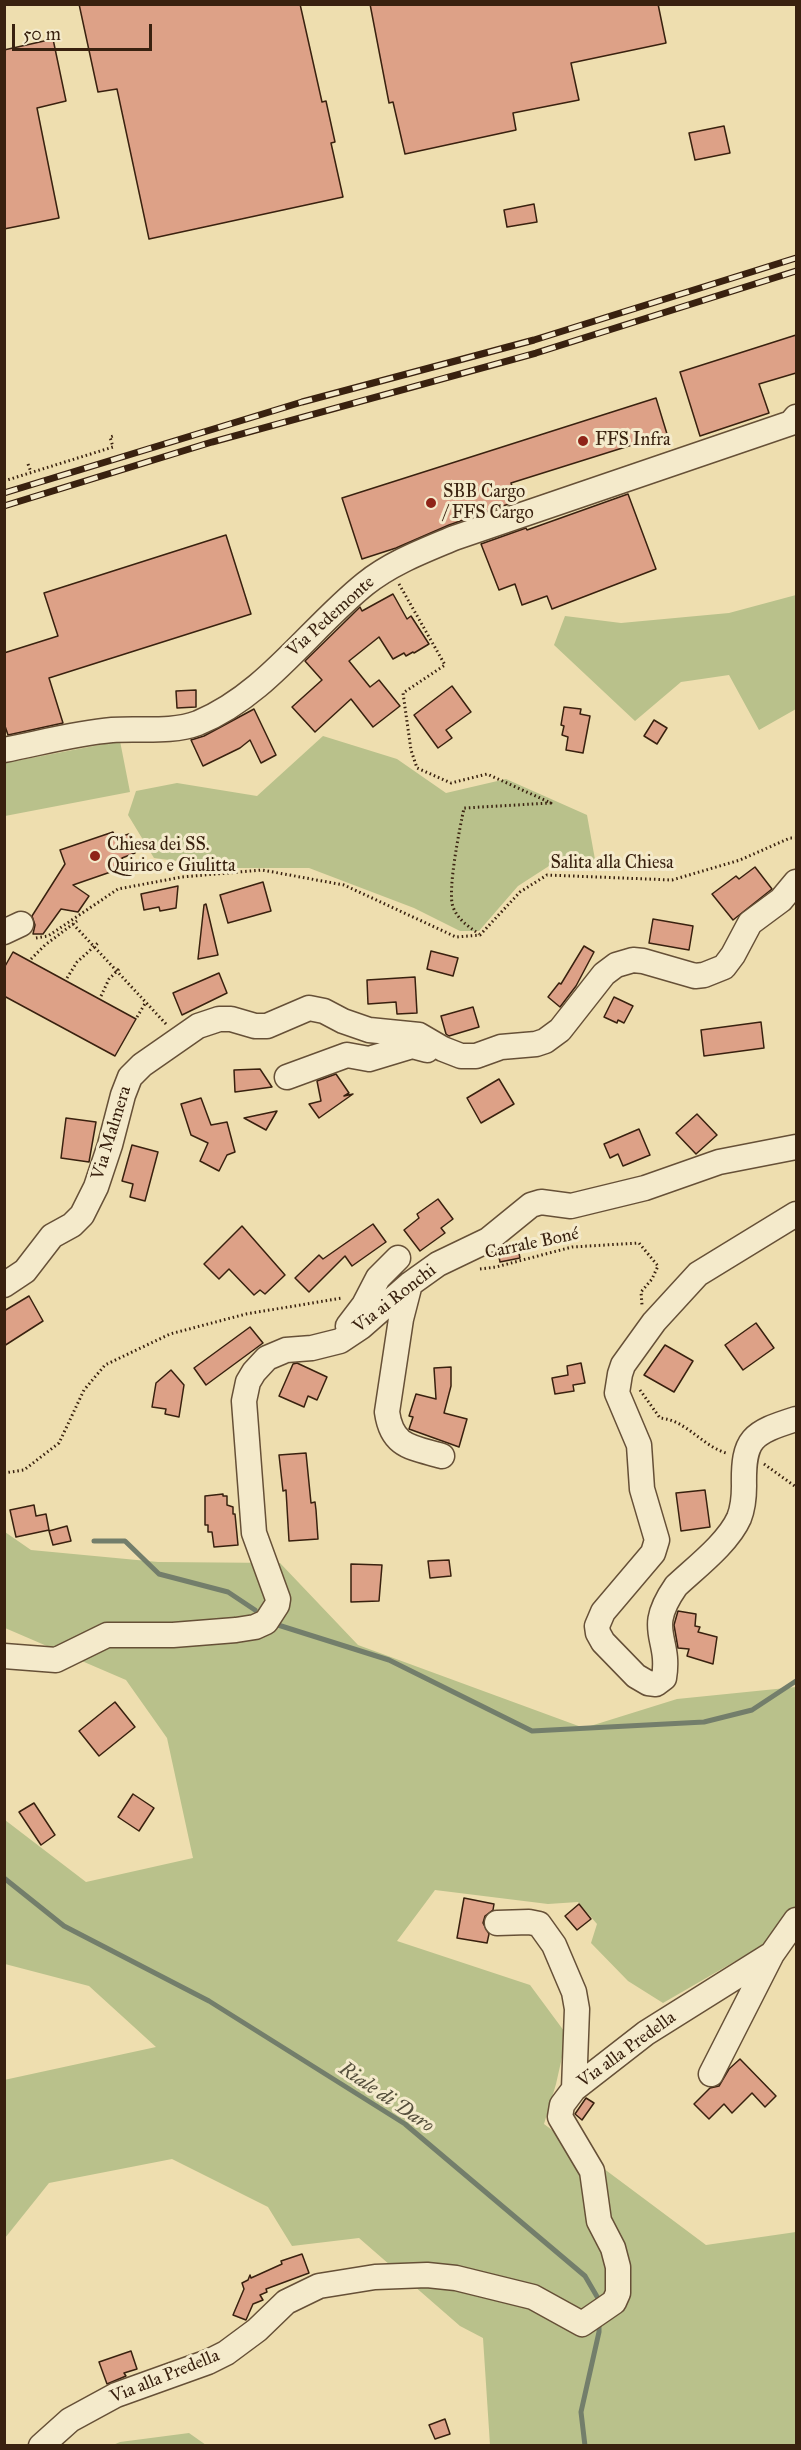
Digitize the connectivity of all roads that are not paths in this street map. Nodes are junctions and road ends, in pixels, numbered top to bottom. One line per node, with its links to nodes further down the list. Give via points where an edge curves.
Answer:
1 (796, 417): 2 (street, Via Pedemonte, via 791,423 454,538 389,568 330,615 254,690 196,724 79,734)
2 (4, 750)
3 (796, 882): 4 (street, via 750,923 729,962 716,971 695,976 643,961 623,962 604,974 560,1030 545,1041 501,1047 476,1056)
4 (458, 1055): 5 (street, via 451,1059 412,1046 369,1059 340,1056); 10 (street, Via Malmera, via 419,1035 369,1030 315,1008 262,1027 231,1019 198,1026 130,1077 96,1187 82,1215 52,1236 25,1271)
5 (287, 1077)
6 (796, 1147): 9 (street, Via ai Ronchi, via 719,1162 645,1188 571,1206 541,1202 531,1205 488,1240 438,1264)
7 (796, 1214): 12 (street, via 698,1274 654,1322 624,1365 617,1385 639,1445 642,1489 657,1540 653,1553 603,1612 597,1626 603,1641 636,1676 656,1684 664,1678 659,1618 676,1586 732,1530 739,1518 745,1452 759,1434)
8 (398, 1258): 11 (street, via 378,1278)
9 (411, 1284): 11 (street, Via ai Ronchi); 13 (street, via 401,1319 388,1421 400,1442)
10 (4, 1285)
11 (339, 1341): 14 (street, Via ai Ronchi, via 267,1358 254,1372 245,1392 254,1533 278,1599 266,1622 226,1631 106,1635 56,1660)
12 (796, 1419)
13 (442, 1456)
14 (4, 1656)
15 (796, 1920): 17 (street, Via alla Predella)
16 (496, 1923): 19 (street, via 539,1924 554,1945 577,2009)
17 (772, 1954): 18 (street); 19 (street, Via alla Predella, via 646,2033)
18 (711, 2074)
19 (574, 2089): 20 (street, Via alla Predella, via 562,2105 560,2117 592,2171 599,2221 614,2248 619,2281 611,2306 584,2324 533,2297 456,2278 375,2277 319,2286 286,2302 226,2353 116,2395 70,2420)
20 (41, 2445)

